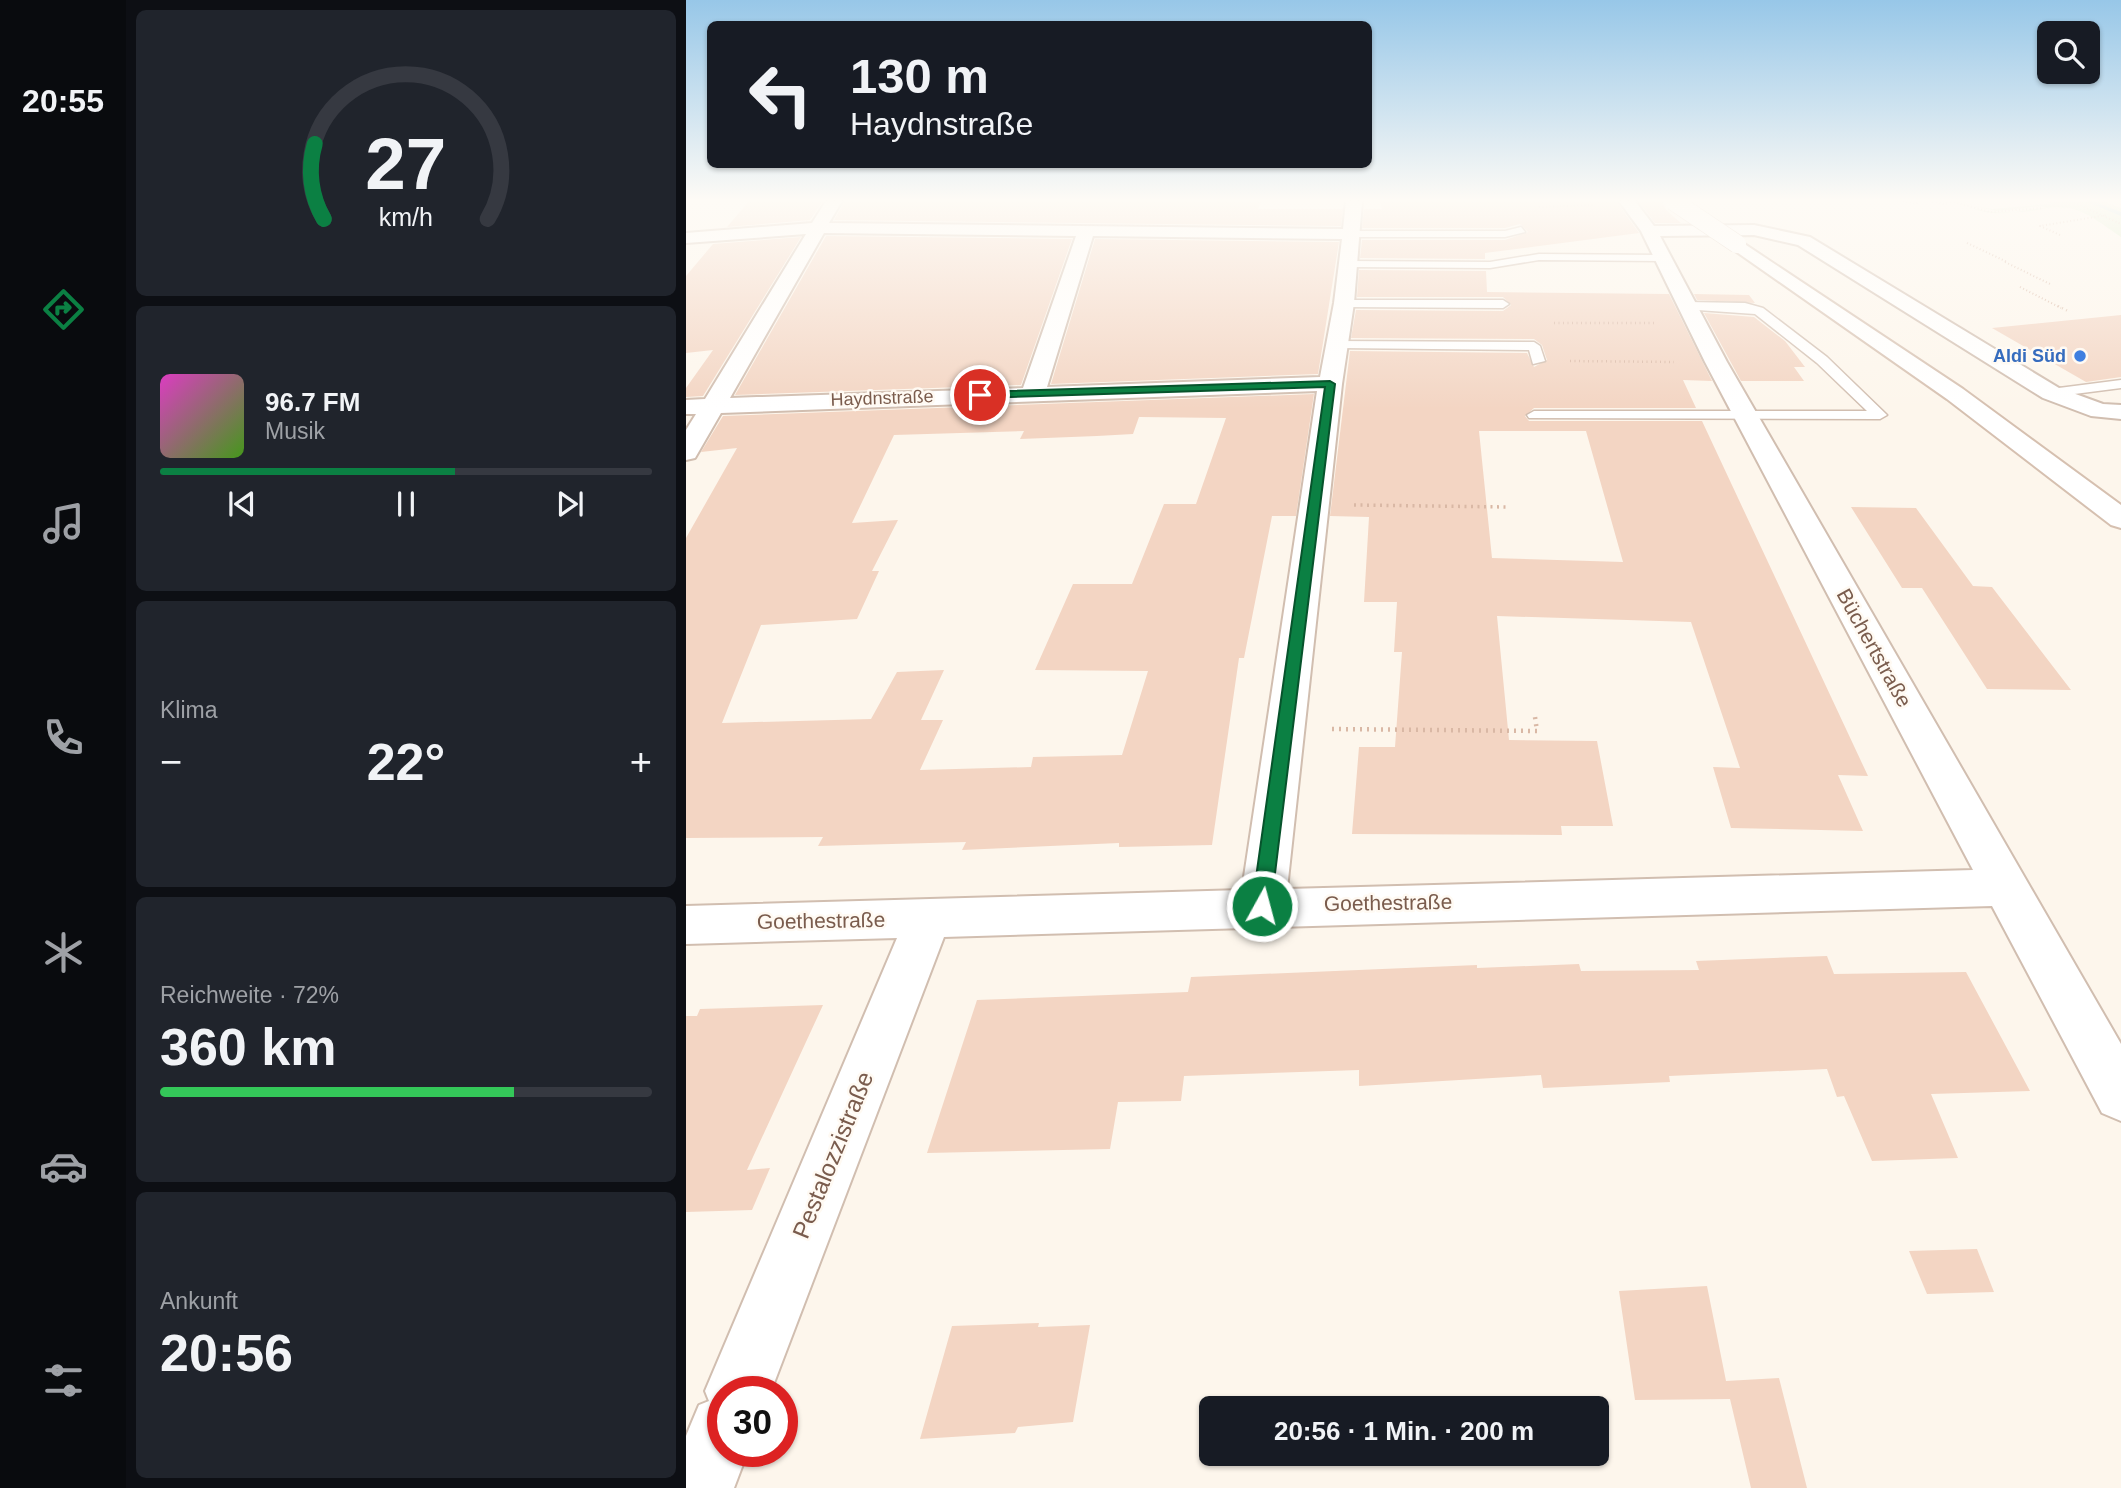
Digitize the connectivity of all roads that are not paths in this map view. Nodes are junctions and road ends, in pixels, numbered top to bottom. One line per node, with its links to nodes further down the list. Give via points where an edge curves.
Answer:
1 (793, 270): 16 (street)
2 (1073, 270): 14 (street)
3 (1348, 270): 7 (street)
4 (1668, 270): 9 (street, Büchertstraße)
5 (1775, 270): 22 (street, bridge, via 1955,394)
6 (1852, 270): 15 (street)
7 (1345, 303): 8 (lane); 10 (street)
8 (1503, 304)
9 (1691, 315): 20 (street, Büchertstraße); 20 (lane, via 1745,307 1759,311 1822,360 1880,415)
10 (1339, 344): 11 (lane, via 1534,346); 12 (street)
11 (1538, 361)
12 (1330, 384): 14 (street, Haydnstraße); 24 (street)
13 (2121, 384): 15 (lane)
14 (1033, 393): 16 (street, Haydnstraße)
15 (2051, 393): 18 (street, via 2100,411)
16 (715, 404): 17 (street, Haydnstraße); 21 (street)
17 (686, 407)
18 (2121, 412)
19 (1534, 415): 20 (lane)
20 (1746, 416): 23 (street, Büchertstraße)
21 (686, 452)
22 (2121, 519)
23 (2006, 887): 24 (street, Goethestraße); 27 (street, Büchertstraße)
24 (1262, 906): 25 (street, Goethestraße)
25 (928, 919): 26 (street, Goethestraße); 28 (street, Pestalozzistraße)
26 (686, 925)
27 (2121, 1095)
28 (744, 1376)
29 (708, 1467): 30 (street)
30 (699, 1488)

